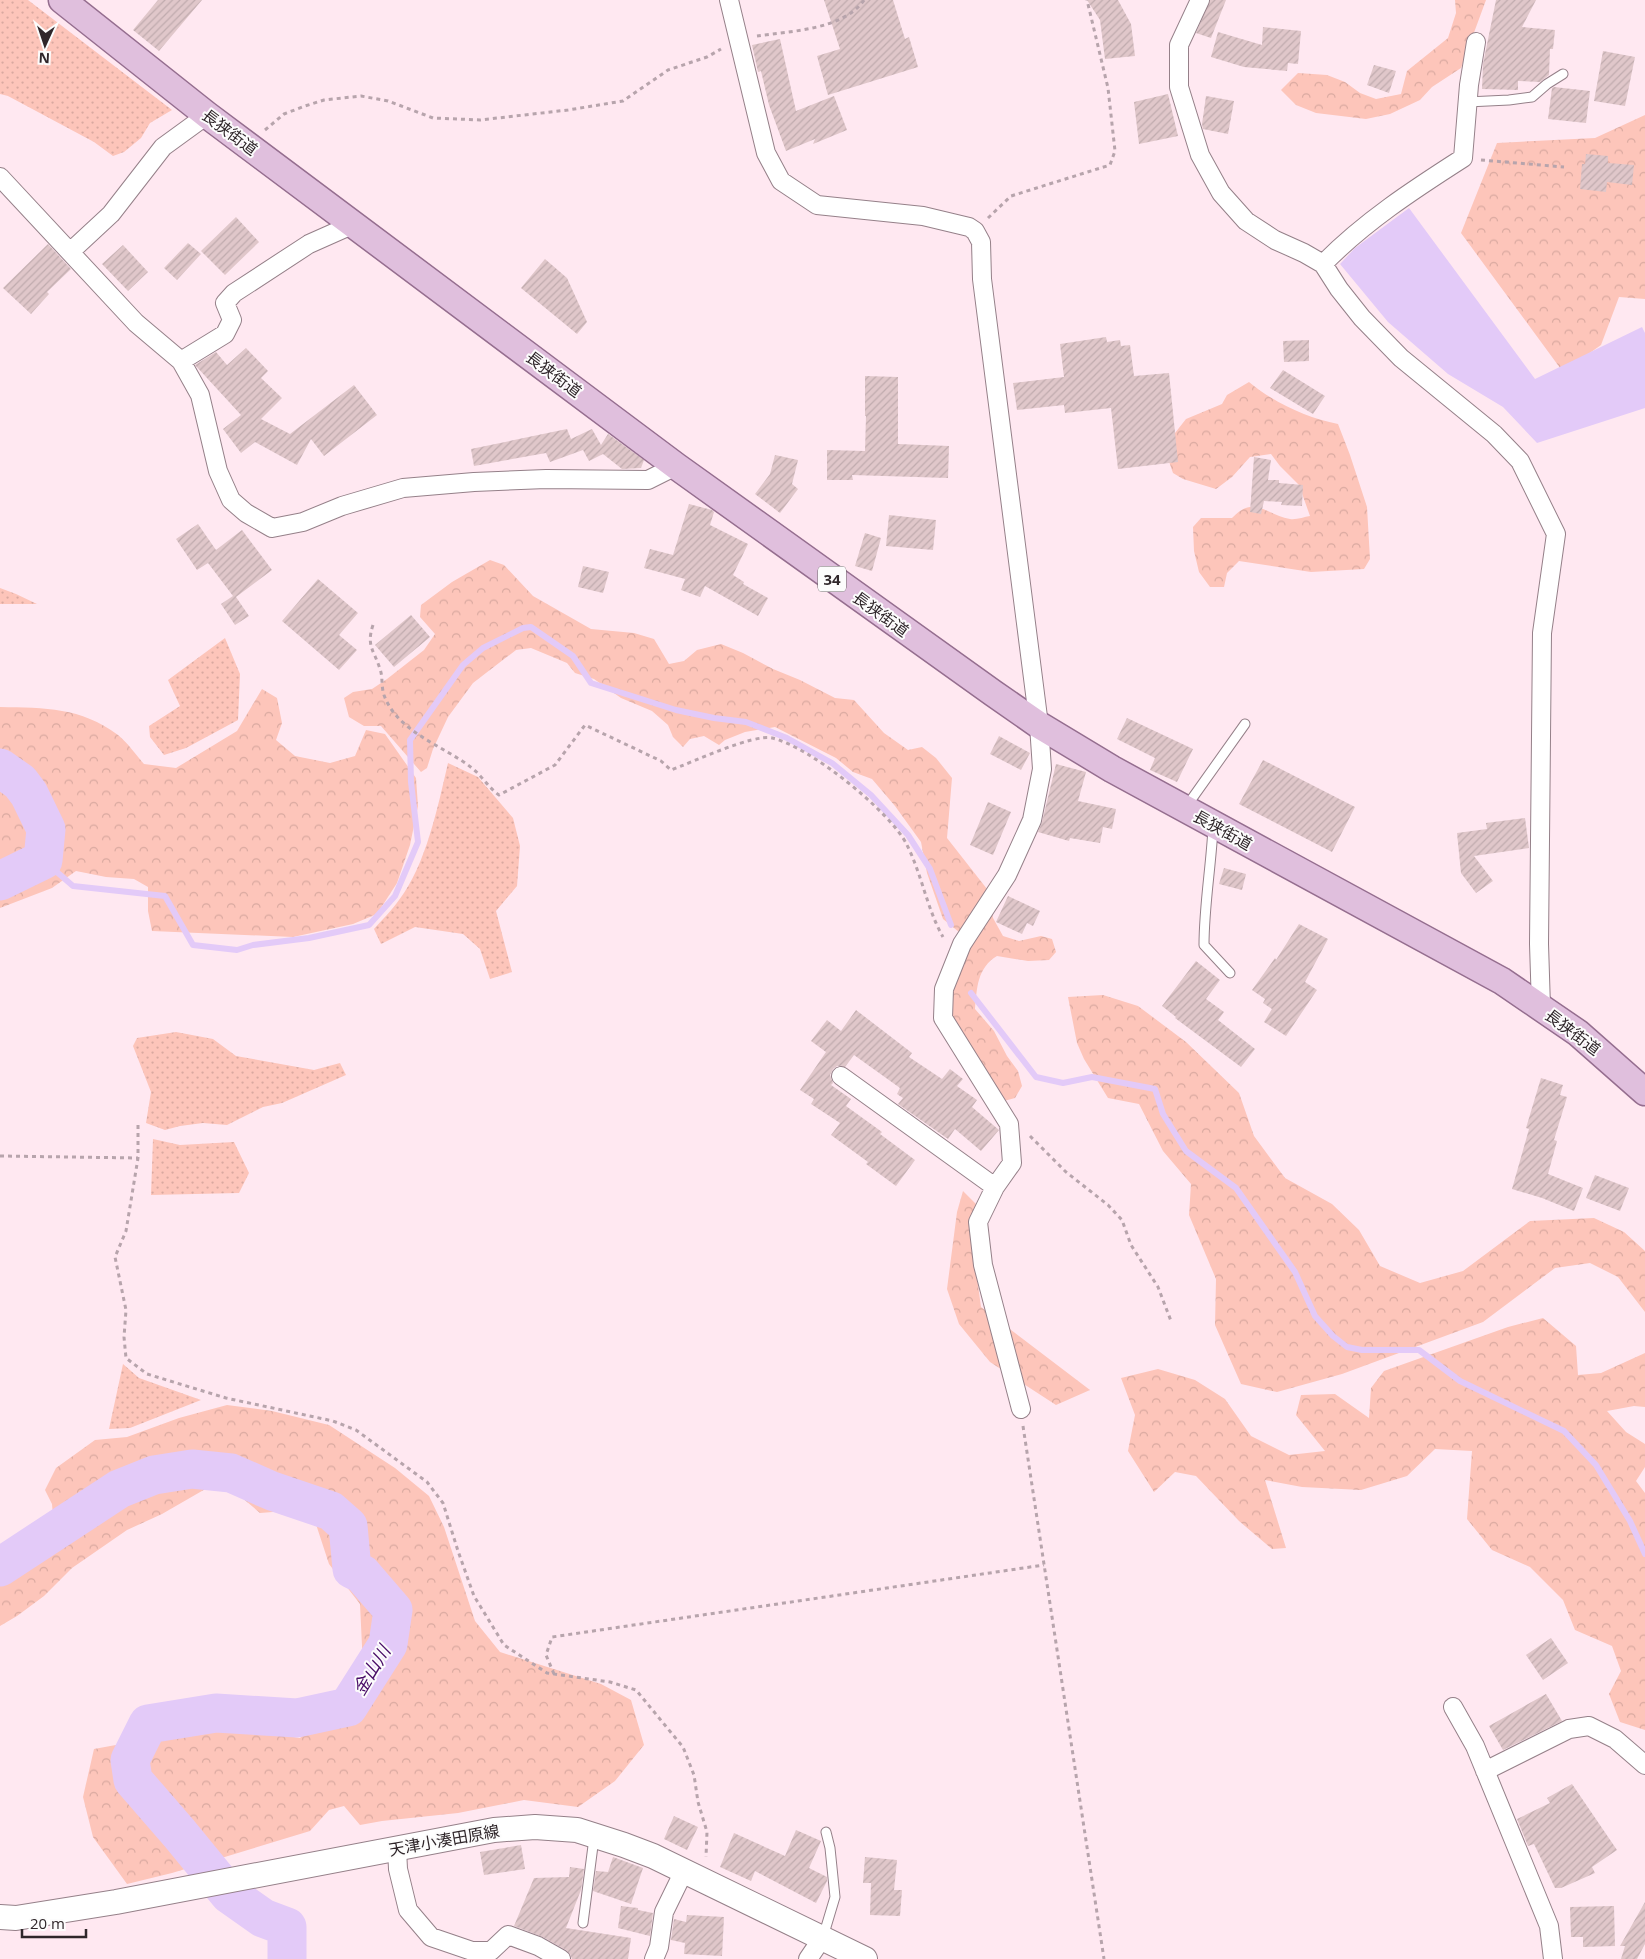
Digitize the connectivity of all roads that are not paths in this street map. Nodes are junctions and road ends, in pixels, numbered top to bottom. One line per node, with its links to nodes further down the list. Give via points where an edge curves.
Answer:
1 (62, 0): 7 (main road, 長狭街道 / 34)
2 (730, 0): 15 (street, via 766,153 781,181 817,205 922,216 968,227 975,231 980,242 982,279)
3 (1200, 0): 11 (street, via 1179,45 1179,87 1200,155 1221,193 1246,222)
4 (1476, 42): 6 (street)
5 (1563, 74): 6 (lane, via 1532,97)
6 (1467, 102): 11 (street, via 1463,158 1366,225)
7 (207, 115): 9 (main road, 長狭街道 / 34); 10 (street, via 163,147 111,214)
8 (0, 177): 10 (street)
9 (354, 224): 12 (street, via 309,244 234,293 225,302 232,320 225,334); 13 (main road, 長狭街道 / 34)
10 (70, 252): 12 (street, via 136,323)
11 (1323, 264): 19 (street, via 1362,318 1401,358 1494,434 1520,461 1556,534 1542,633)
12 (181, 361): 13 (street, via 200,395 218,472 231,500 272,528 303,522 342,506 403,488 546,479 648,480)
13 (676, 466): 15 (main road, 長狭街道 / 34)
14 (1245, 724): 16 (lane)
15 (1039, 725): 16 (main road, 長狭街道 / 34); 22 (street, via 1042,769 1032,820 1007,875 962,944 944,989 943,1018 1010,1127 1012,1163)
16 (1184, 809): 17 (main road, 長狭街道 / 34)
17 (1213, 825): 18 (lane, via 1204,911 1204,945); 19 (main road, 長狭街道 / 34, via 1415,933)
18 (1230, 972)
19 (1541, 1007): 21 (main road, 長狭街道 / 34, via 1597,1049)
20 (841, 1076): 22 (street)
21 (1645, 1092)
22 (995, 1187): 23 (street, via 978,1222 983,1264)
23 (1021, 1409)
24 (1454, 1707): 26 (street)
25 (1645, 1765): 26 (street, via 1615,1739 1590,1726 1569,1729)
26 (1485, 1771): 38 (street, via 1549,1926)
27 (826, 1832): 33 (lane, via 835,1897)
28 (594, 1835): 29 (main road, 天津小湊田原線, via 555,1828 516,1828); 30 (main road, 天津小湊田原線, via 653,1856); 32 (lane)
29 (397, 1849): 31 (main road, 天津小湊田原線, via 116,1902 16,1918); 34 (street, via 398,1869 408,1910 431,1937 472,1951 492,1951 508,1935)
30 (694, 1876): 33 (main road, 天津小湊田原線); 35 (street, via 664,1912)
31 (0, 1917)
32 (582, 1923)
33 (823, 1938): 36 (street); 37 (main road, 天津小湊田原線)
34 (561, 1959)
35 (654, 1959)
36 (808, 1959)
37 (865, 1959)
38 (1553, 1959)

